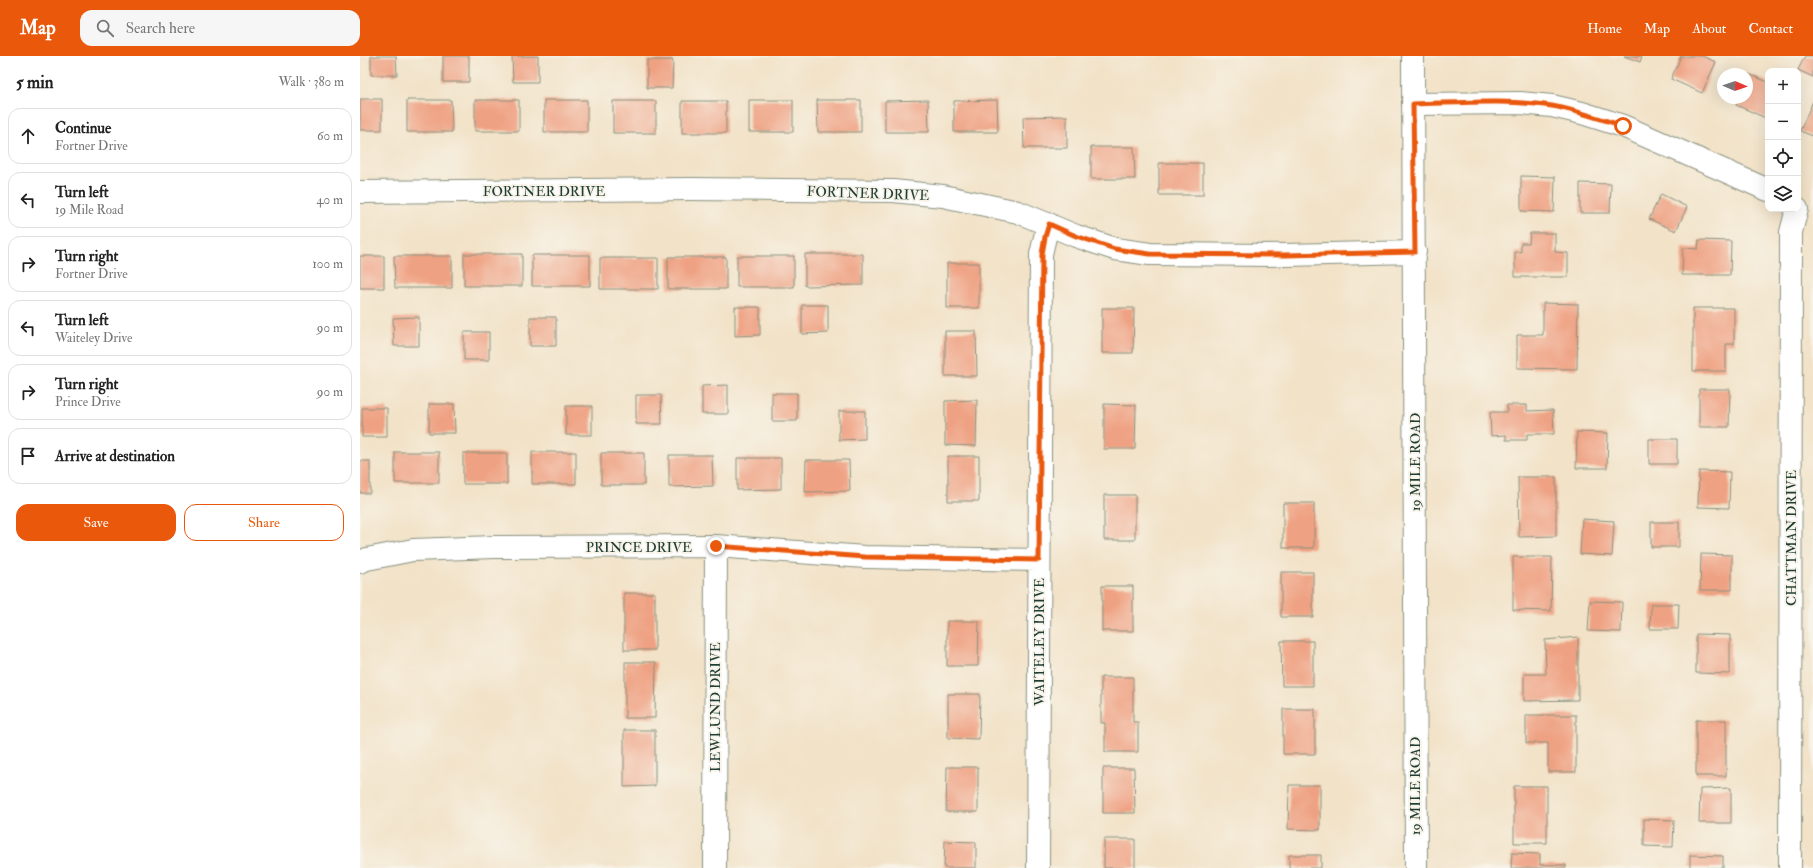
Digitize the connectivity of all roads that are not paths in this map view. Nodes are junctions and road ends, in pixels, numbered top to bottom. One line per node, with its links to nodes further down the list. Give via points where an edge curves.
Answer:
1 (1413, 56): 2 (street, 19 MILE ROAD)
2 (1413, 104): 3 (street, via 1520,103 1552,106 1582,113 1623,126); 7 (street, 19 MILE ROAD)
3 (1765, 189)
4 (360, 192): 6 (street, FORTNER DRIVE, via 691,189 893,191 943,196 992,205)
5 (1799, 212): 14 (street, CHATTMAN DRIVE, via 1791,232)
6 (1049, 224): 7 (street, FORTNER DRIVE, via 1115,249 1150,254 1285,255); 9 (street, WAITELEY DRIVE, via 1042,254)
7 (1415, 252): 13 (street, 19 MILE ROAD)
8 (716, 546): 9 (street, PRINCE DRIVE, via 865,557); 10 (street, PRINCE DRIVE, via 443,548 413,550); 11 (street, LEWLUND DRIVE)
9 (1039, 560): 12 (street, WAITELEY DRIVE)
10 (360, 562)
11 (715, 868)
12 (1038, 868)
13 (1416, 868)
14 (1790, 868)

